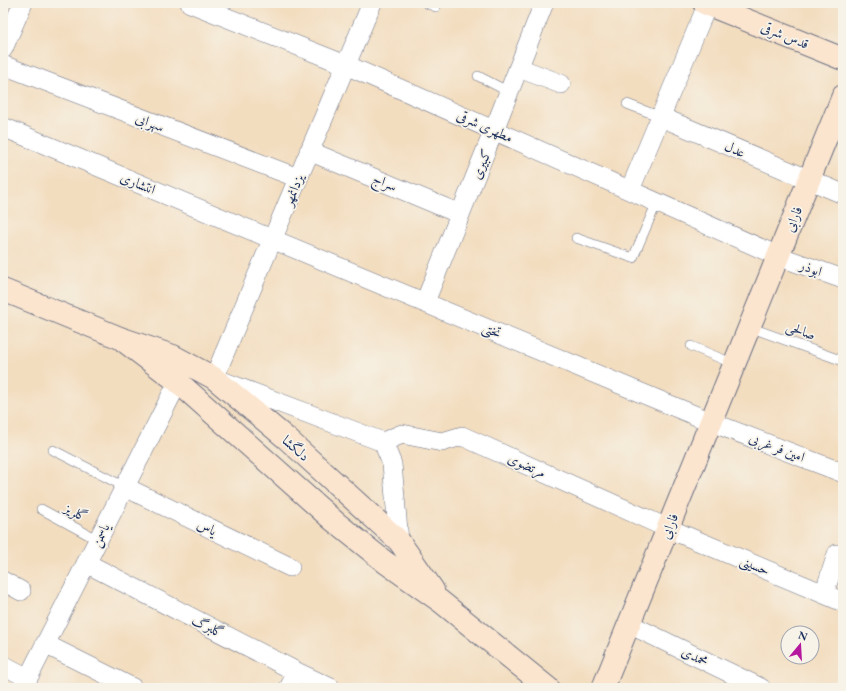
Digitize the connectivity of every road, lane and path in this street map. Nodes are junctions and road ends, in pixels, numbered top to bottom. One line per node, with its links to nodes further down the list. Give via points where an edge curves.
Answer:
1 (23, 3): 8 (street)
2 (190, 3): 11 (street, مطهری شرقی)
3 (372, 3): 11 (street, یزدانمهر)
4 (426, 3): 7 (lane)
5 (544, 3): 12 (street, کبیری)
6 (707, 3): 9 (street, قدس شرقی); 18 (street)
7 (436, 7)
8 (5, 40)
9 (843, 59)
10 (3, 65): 22 (street, سهرابی)
11 (346, 65): 20 (street, مطهری شرقی); 21 (street, یزدانمهر)
12 (519, 68): 14 (street); 15 (street, کبیری)
13 (478, 76): 15 (lane)
14 (561, 84)
15 (509, 92): 20 (street, کبیری)
16 (843, 96): 23 (street, فارابی)
17 (627, 104): 18 (lane)
18 (661, 117): 23 (street, عدل); 24 (street)
19 (3, 127): 28 (street, انتشاری)
20 (494, 130): 24 (street, مطهری شرقی); 27 (street, کبیری)
21 (309, 151): 22 (street, یزدانمهر); 27 (street, سراج)
22 (298, 178): 28 (street, یزدانمهر)
23 (809, 181): 25 (street, عدل); 30 (street, فارابی)
24 (630, 190): 26 (street, مطهری شرقی)
25 (843, 194)
26 (657, 202): 29 (lane, via 633,258); 30 (street, مطهری شرقی)
27 (460, 214): 33 (street, کبیری)
28 (273, 238): 33 (street, تختی); 39 (street, یزدانمهر)
29 (576, 238)
30 (778, 256): 31 (street, ابوذر); 34 (street, فارابی)
31 (843, 279)
32 (3, 290): 35 (street, دلگشا)
33 (424, 302): 41 (street, تختی)
34 (750, 326): 37 (lane, صالحی); 38 (street, فارابی)
35 (120, 338): 39 (street, دلگشا, via 173,356); 40 (street, دلگشا)
36 (691, 346): 38 (lane)
37 (843, 361)
38 (734, 364): 41 (street, فارابی)
39 (214, 378): 42 (street); 49 (street, دلگشا, via 286,438)
40 (178, 382): 45 (street, یاسمن); 56 (street, دلگشا, via 334,521 385,562)
41 (711, 422): 44 (street, امین فر غربی); 47 (street, فارابی)
42 (383, 442): 47 (street, مرتضوی, via 402,434 442,442 462,436); 49 (street, via 392,464)
43 (53, 450): 45 (lane)
44 (843, 473)
45 (124, 487): 48 (street, یاسمن); 52 (street, یاس)
46 (41, 509): 48 (lane, گلریز)
47 (667, 528): 55 (street, حسینی); 58 (street, فارابی)
48 (98, 540): 51 (street, یاسمن)
49 (399, 541): 56 (street, دلگشا)
50 (837, 554): 55 (street)
51 (86, 563): 59 (street, یاسمن); 61 (street, گلبرگ)
52 (290, 567)
53 (3, 581): 54 (street)
54 (20, 591)
55 (824, 594): 57 (street, حسینی)
56 (440, 600): 65 (street, دلگشا)
57 (843, 602)
58 (629, 624): 66 (street, فارابی); 67 (street, محمدی)
59 (45, 644): 62 (street, یاسمن); 63 (street)
60 (3, 664): 62 (street)
61 (293, 680): 64 (street, گلبرگ)
62 (25, 683)
63 (133, 688)
64 (331, 688)
65 (548, 688)
66 (603, 688)
67 (761, 688)

